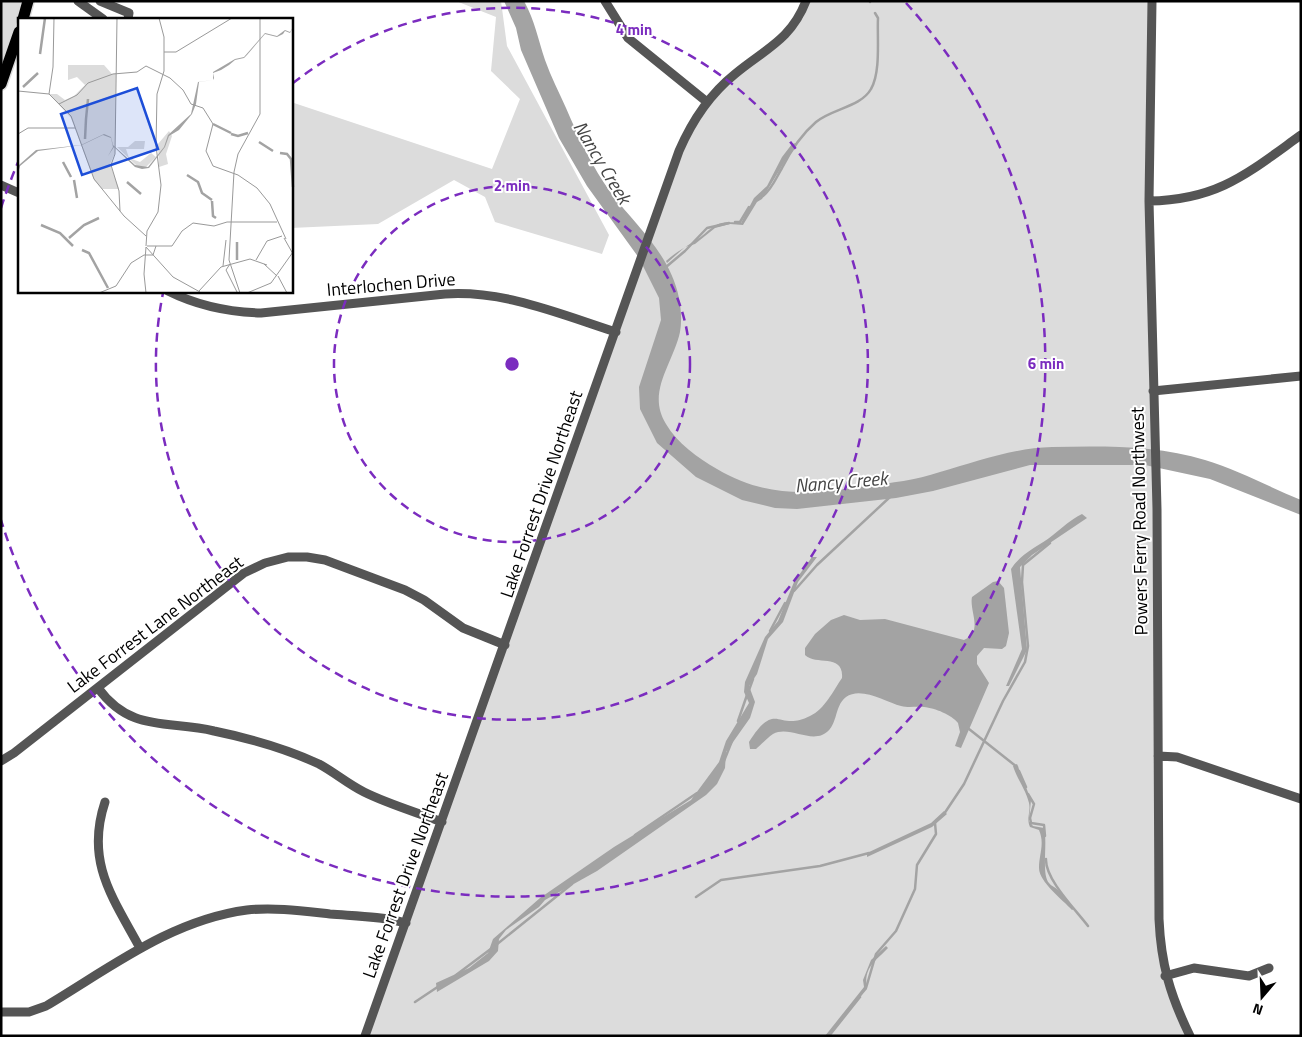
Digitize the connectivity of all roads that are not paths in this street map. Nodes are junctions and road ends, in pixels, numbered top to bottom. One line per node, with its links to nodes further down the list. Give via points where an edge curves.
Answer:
1 (28, 1): 7 (main road)
2 (78, 1): 8 (street)
3 (100, 1): 9 (street, via 129,13)
4 (605, 1): 12 (street, via 628,38)
5 (806, 1): 12 (street, Lake Forrest Drive Northeast, via 798,19 781,41 734,75)
6 (1152, 1): 16 (street, Powers Ferry Road Northwest)
7 (23, 18)
8 (102, 18)
9 (128, 18)
10 (18, 35): 11 (main road)
11 (1, 84)
12 (707, 102): 18 (street, Lake Forrest Drive Northeast, via 682,144)
13 (1301, 135): 16 (street, via 1222,187 1197,196)
14 (1, 185): 15 (street)
15 (18, 193)
16 (1149, 201): 20 (street, Powers Ferry Road Northwest)
17 (170, 292): 18 (street, Interlochen Drive, via 209,308 236,312 476,294 517,300)
18 (616, 332): 21 (street, Lake Forrest Drive Northeast)
19 (1301, 376): 20 (street)
20 (1153, 391): 23 (street, Powers Ferry Road Northwest, via 1157,485)
21 (505, 645): 22 (street, Lake Forrest Lane Northeast, via 463,628 405,590 325,560 288,557 244,573); 27 (street, Lake Forrest Drive Northeast)
22 (98, 688): 24 (street, Lake Forrest Lane Northeast); 27 (street, via 110,702 140,720 214,731 299,755 366,793)
23 (1158, 756): 25 (street, via 1177,757); 31 (street, Powers Ferry Road Northwest, via 1159,919)
24 (1, 761)
25 (1301, 800)
26 (105, 802): 29 (street, via 97,833 100,867)
27 (442, 822): 28 (street, Lake Forrest Drive Northeast)
28 (406, 923): 29 (street, via 290,910 248,910 192,922); 33 (street, Lake Forrest Drive Northeast)
29 (140, 948): 32 (street, via 46,1006 29,1012)
30 (1269, 968): 31 (street, via 1249,976 1194,968)
31 (1166, 976): 34 (street, Powers Ferry Road Northwest)
32 (1, 1012)
33 (365, 1036)
34 (1190, 1036)

